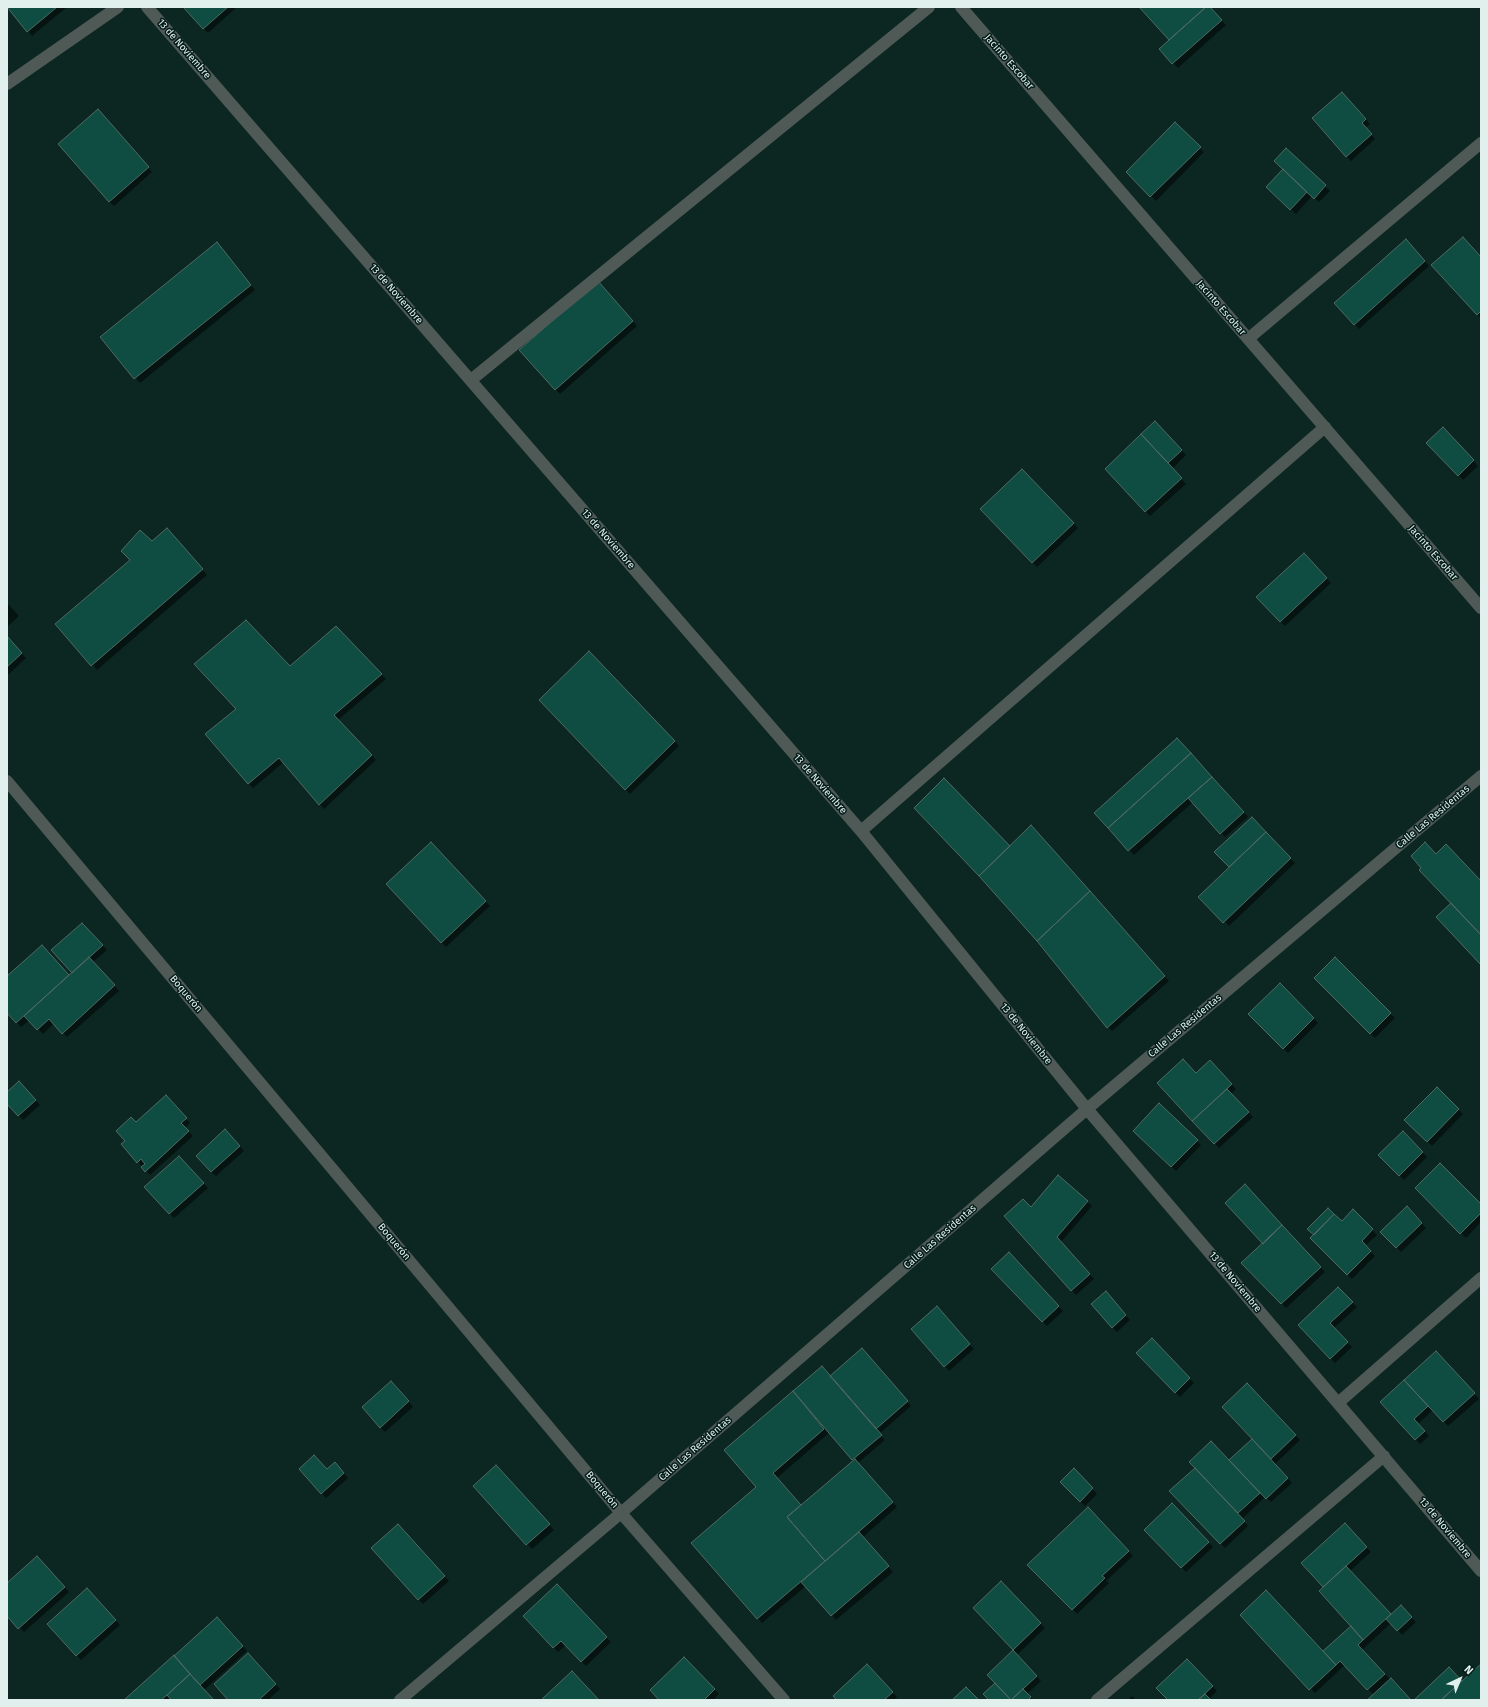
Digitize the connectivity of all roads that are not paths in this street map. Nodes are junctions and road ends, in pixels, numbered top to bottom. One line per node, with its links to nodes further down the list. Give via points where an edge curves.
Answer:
1 (118, 7): 5 (street)
2 (147, 7): 8 (street, 13 de Noviembre)
3 (929, 7): 8 (street)
4 (961, 7): 7 (street, Jacinto Escobar)
5 (7, 84)
6 (1481, 143): 7 (street)
7 (1248, 339): 9 (street, Jacinto Escobar)
8 (471, 380): 13 (street, 13 de Noviembre)
9 (1325, 427): 10 (street, Jacinto Escobar); 13 (street)
10 (1481, 608)
11 (1481, 776): 14 (street, Calle Las Residentas)
12 (7, 781): 18 (street, Boquerón)
13 (861, 831): 14 (street, 13 de Noviembre)
14 (1087, 1109): 16 (street, 13 de Noviembre); 18 (street, Calle Las Residentas)
15 (1481, 1278): 16 (street)
16 (1338, 1403): 17 (street, 13 de Noviembre)
17 (1384, 1456): 19 (street, 13 de Noviembre); 22 (street)
18 (621, 1513): 20 (street, Calle Las Residentas); 21 (street, Boquerón)
19 (1481, 1571)
20 (400, 1700)
21 (784, 1700)
22 (1097, 1700)

